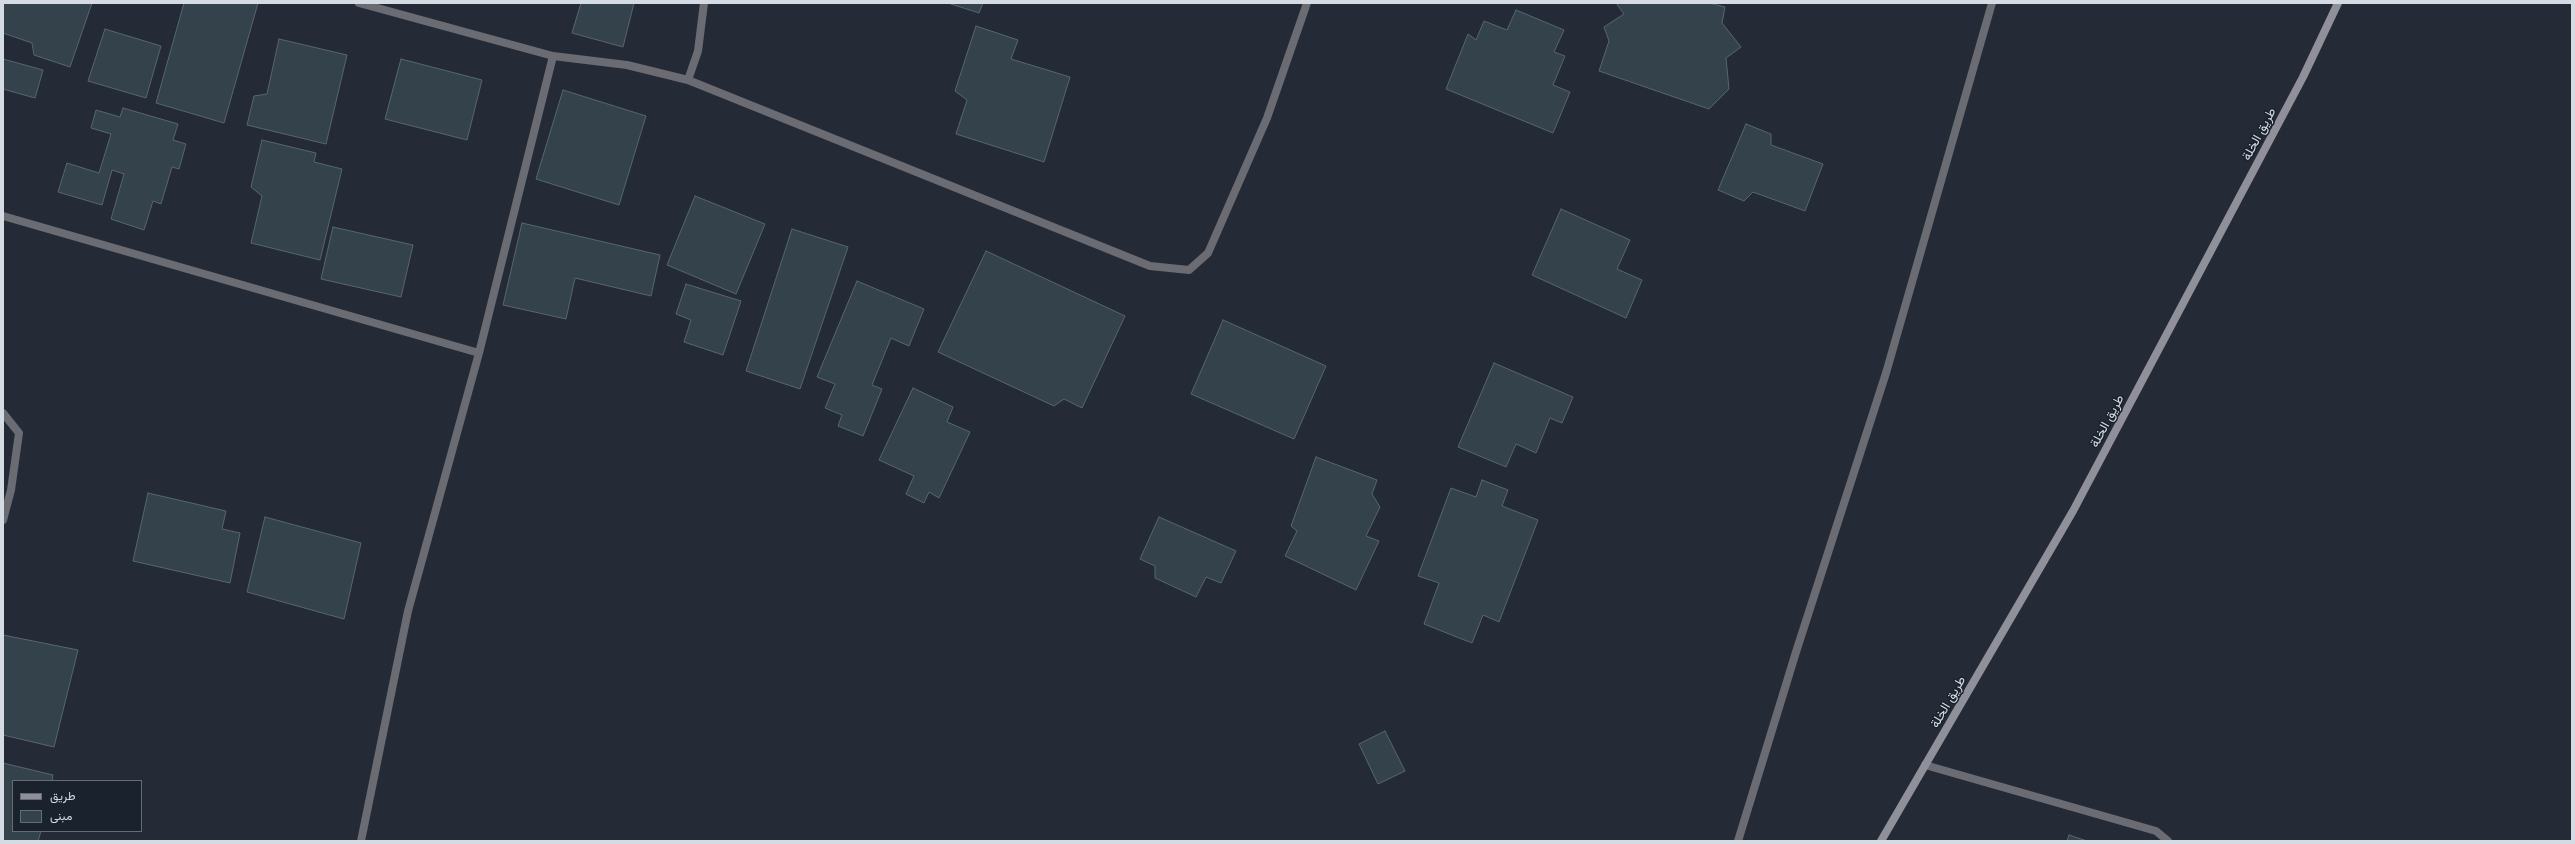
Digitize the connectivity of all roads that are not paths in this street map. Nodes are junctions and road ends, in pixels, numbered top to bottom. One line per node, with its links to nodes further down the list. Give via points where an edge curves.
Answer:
1 (359, 3): 6 (street)
2 (704, 3): 7 (street, via 698,51)
3 (1307, 3): 7 (street, via 1267,118 1208,253 1188,270 1150,266)
4 (1992, 3): 14 (street, via 1886,373)
5 (2338, 3): 12 (street, طريق الخلة, via 2303,77 2073,511)
6 (553, 56): 7 (street, via 627,65); 9 (street)
7 (688, 80)
8 (3, 216): 9 (street)
9 (479, 353): 13 (street, via 408,611)
10 (3, 413): 11 (street, via 19,433 11,490)
11 (3, 520)
12 (1925, 765): 15 (street, طريق الخلة); 16 (street, via 2156,831)
13 (361, 841)
14 (1738, 841)
15 (1881, 841)
16 (2168, 841)

